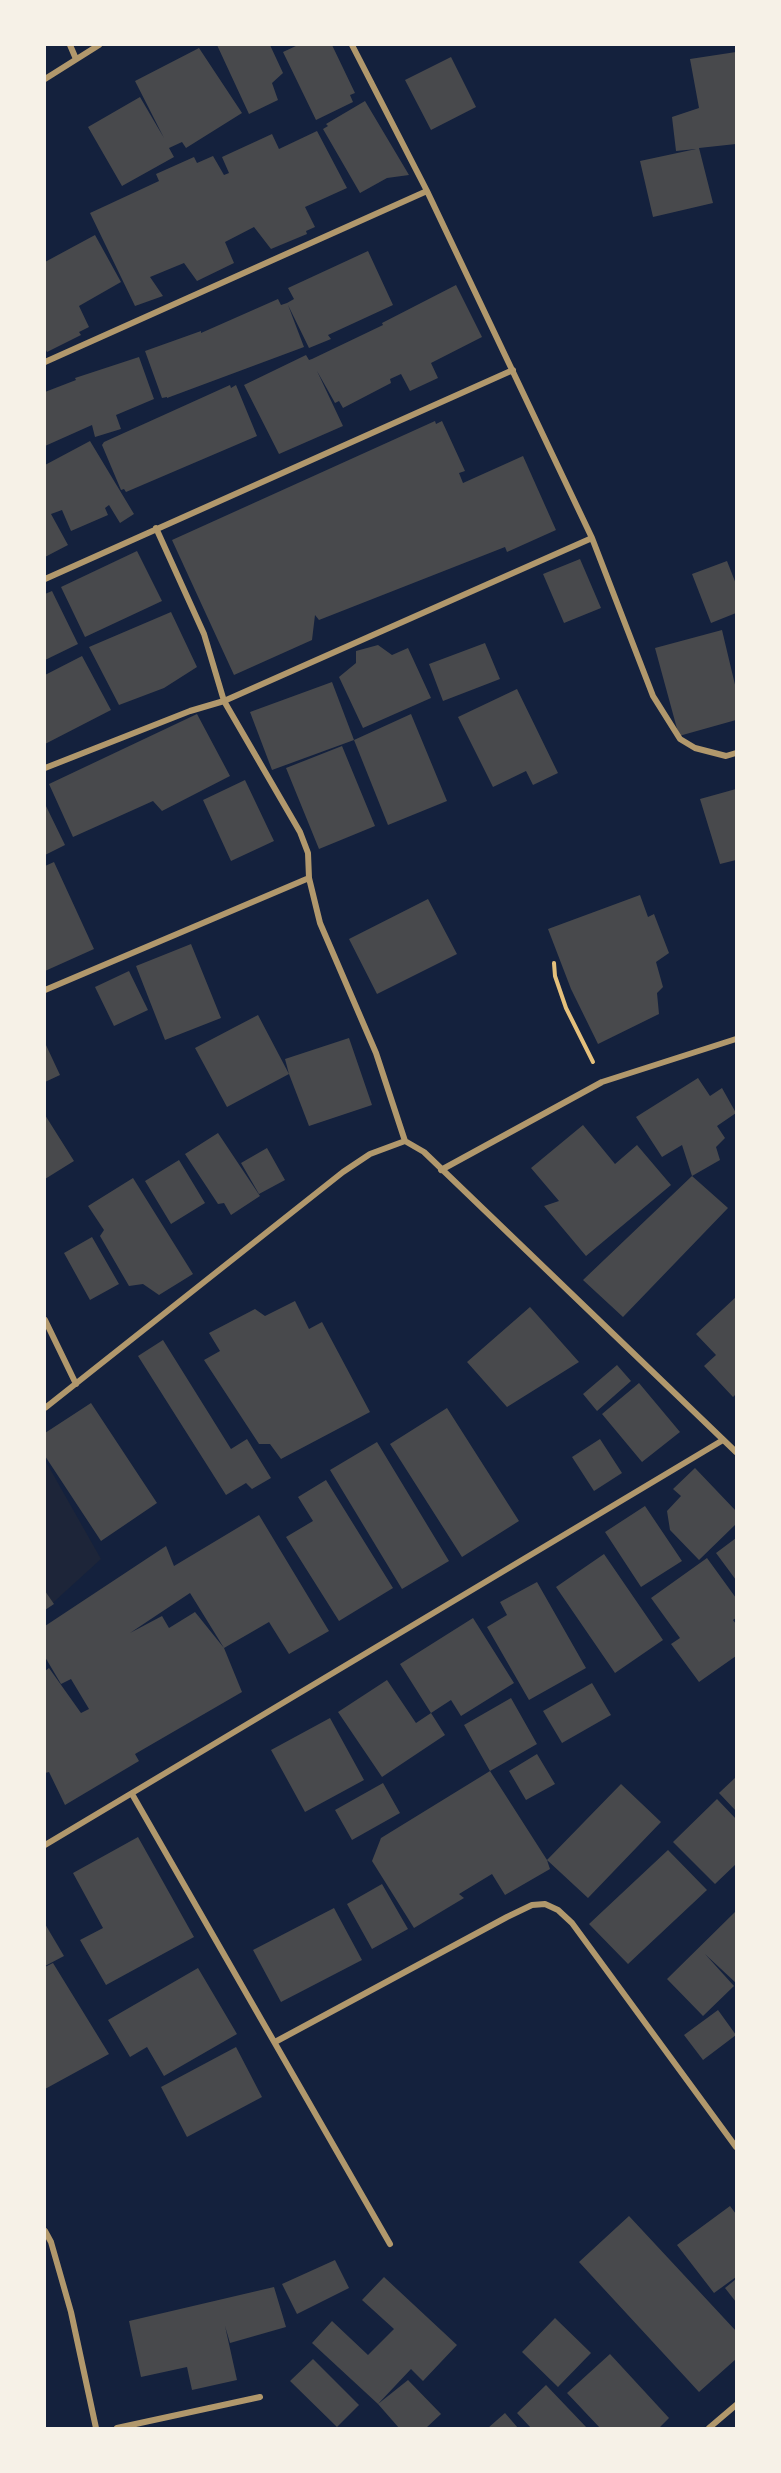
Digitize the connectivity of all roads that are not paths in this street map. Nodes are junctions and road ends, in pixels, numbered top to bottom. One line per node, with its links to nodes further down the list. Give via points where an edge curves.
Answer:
1 (70, 45): 4 (street)
2 (99, 45): 4 (street)
3 (352, 45): 6 (street)
4 (76, 59): 5 (street)
5 (45, 79)
6 (427, 191): 7 (street); 8 (street)
7 (45, 362)
8 (513, 370): 9 (street); 10 (street)
9 (156, 528): 11 (street); 12 (street, via 204,634)
10 (592, 538): 12 (street); 13 (street, via 653,696 680,739 695,748 726,756)
11 (45, 579)
12 (224, 701): 14 (street); 15 (street, via 300,832 308,853)
13 (736, 753)
14 (45, 768)
15 (309, 878): 16 (street); 18 (street, via 321,923 376,1053)
16 (45, 990)
17 (736, 1039): 19 (street, via 602,1082)
18 (405, 1141): 19 (street, via 424,1152); 21 (street, via 370,1154 343,1172)
19 (441, 1170): 23 (street)
20 (45, 1320): 21 (street)
21 (76, 1384): 22 (street)
22 (45, 1408)
23 (723, 1440): 24 (street); 25 (street)
24 (736, 1452)
25 (132, 1794): 26 (street); 27 (street)
26 (45, 1845)
27 (275, 2042): 28 (street, via 507,1917 532,1905 545,1904 572,1923); 30 (street)
28 (736, 2147)
29 (45, 2231): 33 (street, via 72,2312)
30 (390, 2244)
31 (260, 2397): 34 (street)
32 (736, 2405): 35 (street)
33 (96, 2428)
34 (117, 2428)
35 (709, 2428)

